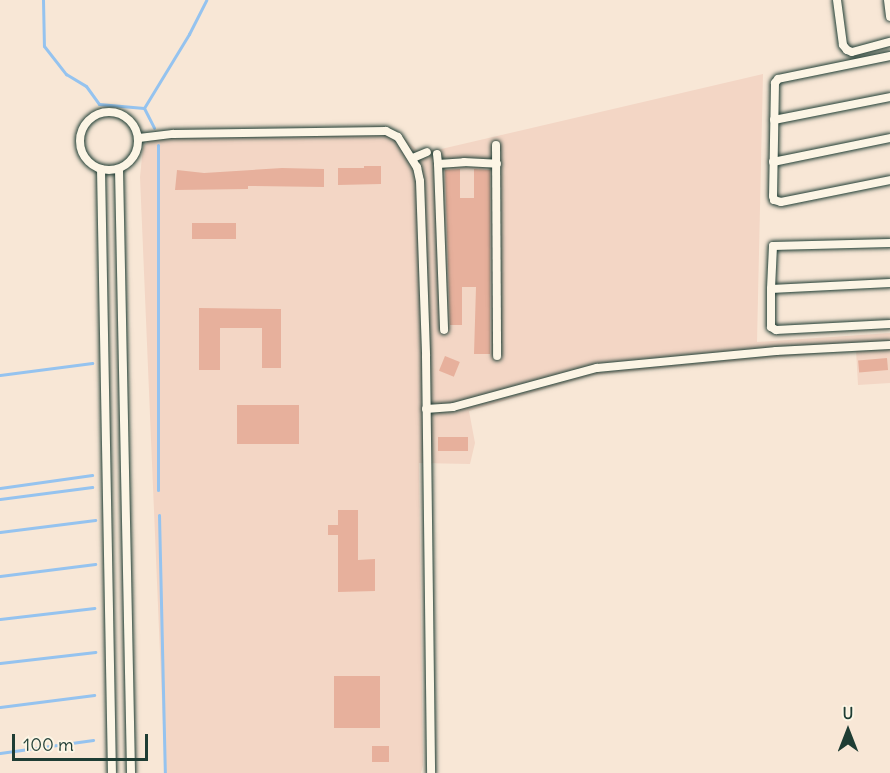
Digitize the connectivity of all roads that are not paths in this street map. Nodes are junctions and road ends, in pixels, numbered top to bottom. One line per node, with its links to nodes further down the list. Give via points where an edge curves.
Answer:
1 (837, 0): 4 (street, via 843,45 852,52)
2 (888, 0): 3 (street)
3 (890, 17)
4 (890, 42)
5 (890, 56): 7 (street, via 778,79)
6 (890, 97): 7 (street)
7 (774, 120): 14 (street)
8 (139, 138): 13 (street, via 173,134 386,131 398,136); 17 (street, via 131,121 123,115 113,112 94,116 87,122 80,140 86,158); 18 (street, via 134,157)
9 (890, 138): 14 (street)
10 (496, 145): 16 (street)
11 (427, 152): 13 (street)
12 (437, 154): 15 (street)
13 (413, 158): 27 (street, via 420,181)
14 (773, 162): 19 (street, via 772,196 781,202)
15 (438, 164): 16 (street); 24 (street)
16 (497, 164): 26 (street)
17 (101, 169): 18 (street); 28 (street)
18 (119, 169): 29 (street)
19 (890, 180)
20 (890, 243): 22 (street, via 773,246)
21 (890, 282): 22 (street)
22 (771, 289): 23 (street, via 771,327 777,330)
23 (890, 324)
24 (444, 330)
25 (890, 345): 27 (street, via 597,368 453,407)
26 (497, 356)
27 (426, 409): 30 (street)
28 (112, 773)
29 (131, 773)
30 (431, 773)

